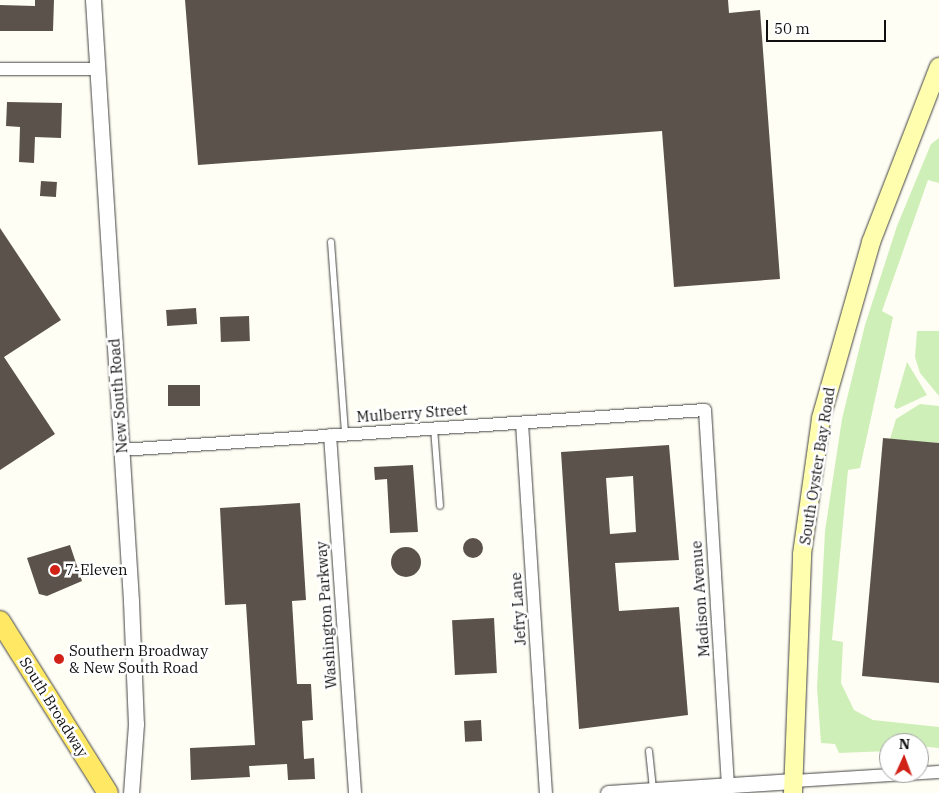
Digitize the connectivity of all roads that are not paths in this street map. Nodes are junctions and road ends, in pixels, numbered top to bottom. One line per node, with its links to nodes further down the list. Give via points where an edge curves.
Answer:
1 (93, 0): 4 (street, New South Road)
2 (939, 67): 17 (main road, South Oyster Bay Road, via 871,242 822,418 802,554)
3 (0, 69): 4 (street)
4 (98, 69): 11 (street, New South Road)
5 (331, 242): 9 (lane)
6 (705, 410): 7 (street, Mulberry Street); 16 (street, Madison Avenue)
7 (522, 423): 8 (street, Mulberry Street); 22 (street, Jefry Lane)
8 (434, 428): 9 (street, Mulberry Street); 12 (lane)
9 (345, 434): 10 (street, Mulberry Street)
10 (330, 435): 11 (street, Mulberry Street); 21 (street, Washington Parkway)
11 (121, 450): 20 (street, New South Road, via 136,724)
12 (440, 506)
13 (0, 621): 19 (main road, South Broadway)
14 (648, 751): 18 (lane)
15 (939, 772): 17 (street)
16 (728, 785): 17 (street); 18 (street)
17 (793, 787)
18 (653, 790): 23 (street)
19 (108, 793)
20 (131, 793)
21 (355, 793)
22 (546, 793)
23 (608, 793)

